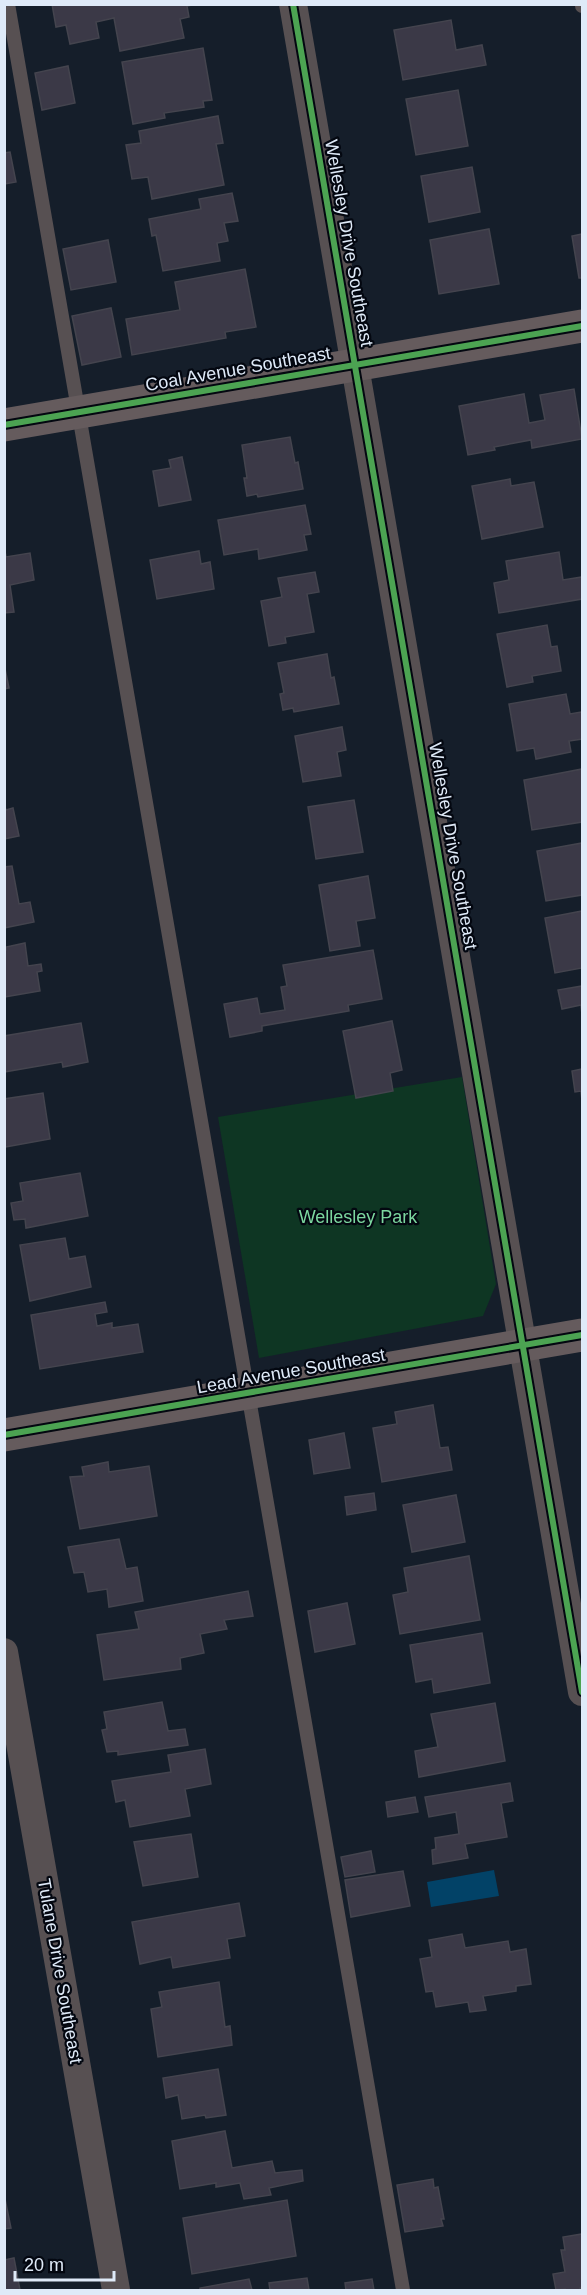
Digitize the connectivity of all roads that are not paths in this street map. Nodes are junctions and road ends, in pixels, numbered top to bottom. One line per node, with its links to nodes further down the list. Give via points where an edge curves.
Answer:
1 (8, 4): 5 (lane)
2 (294, 4): 4 (street, Wellesley Drive Southeast)
3 (582, 326): 4 (main road, Coal Avenue Southeast)
4 (355, 364): 5 (main road, Coal Avenue Southeast); 8 (street, Wellesley Drive Southeast)
5 (80, 412): 6 (main road, Coal Avenue Southeast); 9 (lane)
6 (4, 425)
7 (582, 1335): 8 (main road, Lead Avenue Southeast)
8 (524, 1345): 9 (main road, Lead Avenue Southeast); 12 (street, Wellesley Drive Southeast)
9 (249, 1394): 10 (main road, Lead Avenue Southeast); 14 (lane)
10 (4, 1436)
11 (4, 1652): 13 (street, Tulane Drive Southeast)
12 (582, 1692)
13 (116, 2290)
14 (403, 2290)

